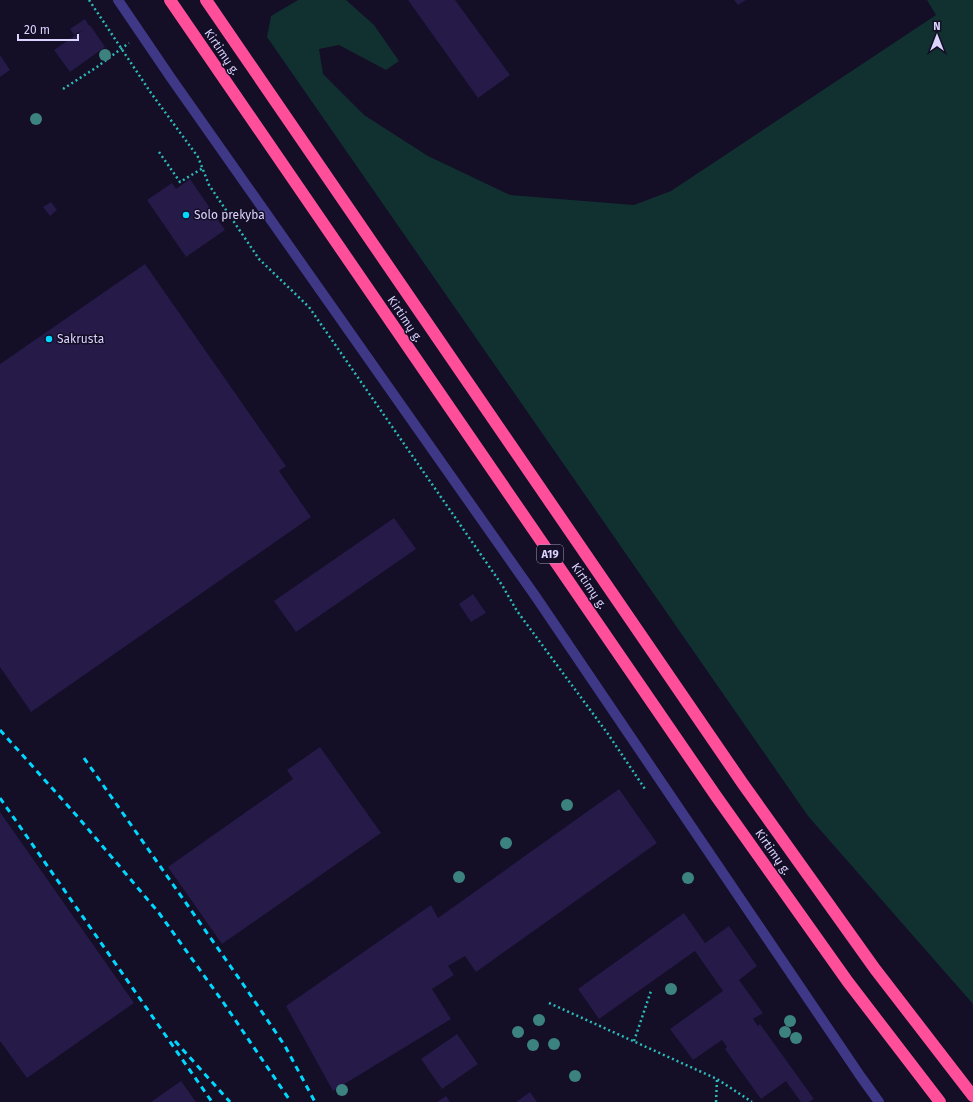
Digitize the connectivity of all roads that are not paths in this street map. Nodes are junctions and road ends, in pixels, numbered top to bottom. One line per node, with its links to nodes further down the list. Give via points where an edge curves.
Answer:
1 (118, 0): 5 (street, via 536,597)
2 (170, 0): 6 (highway, Kirtimų g. / A19, via 716,796 848,982)
3 (206, 0): 4 (highway, A19, via 743,784 875,968)
4 (973, 1096)
5 (879, 1102)
6 (940, 1102)

